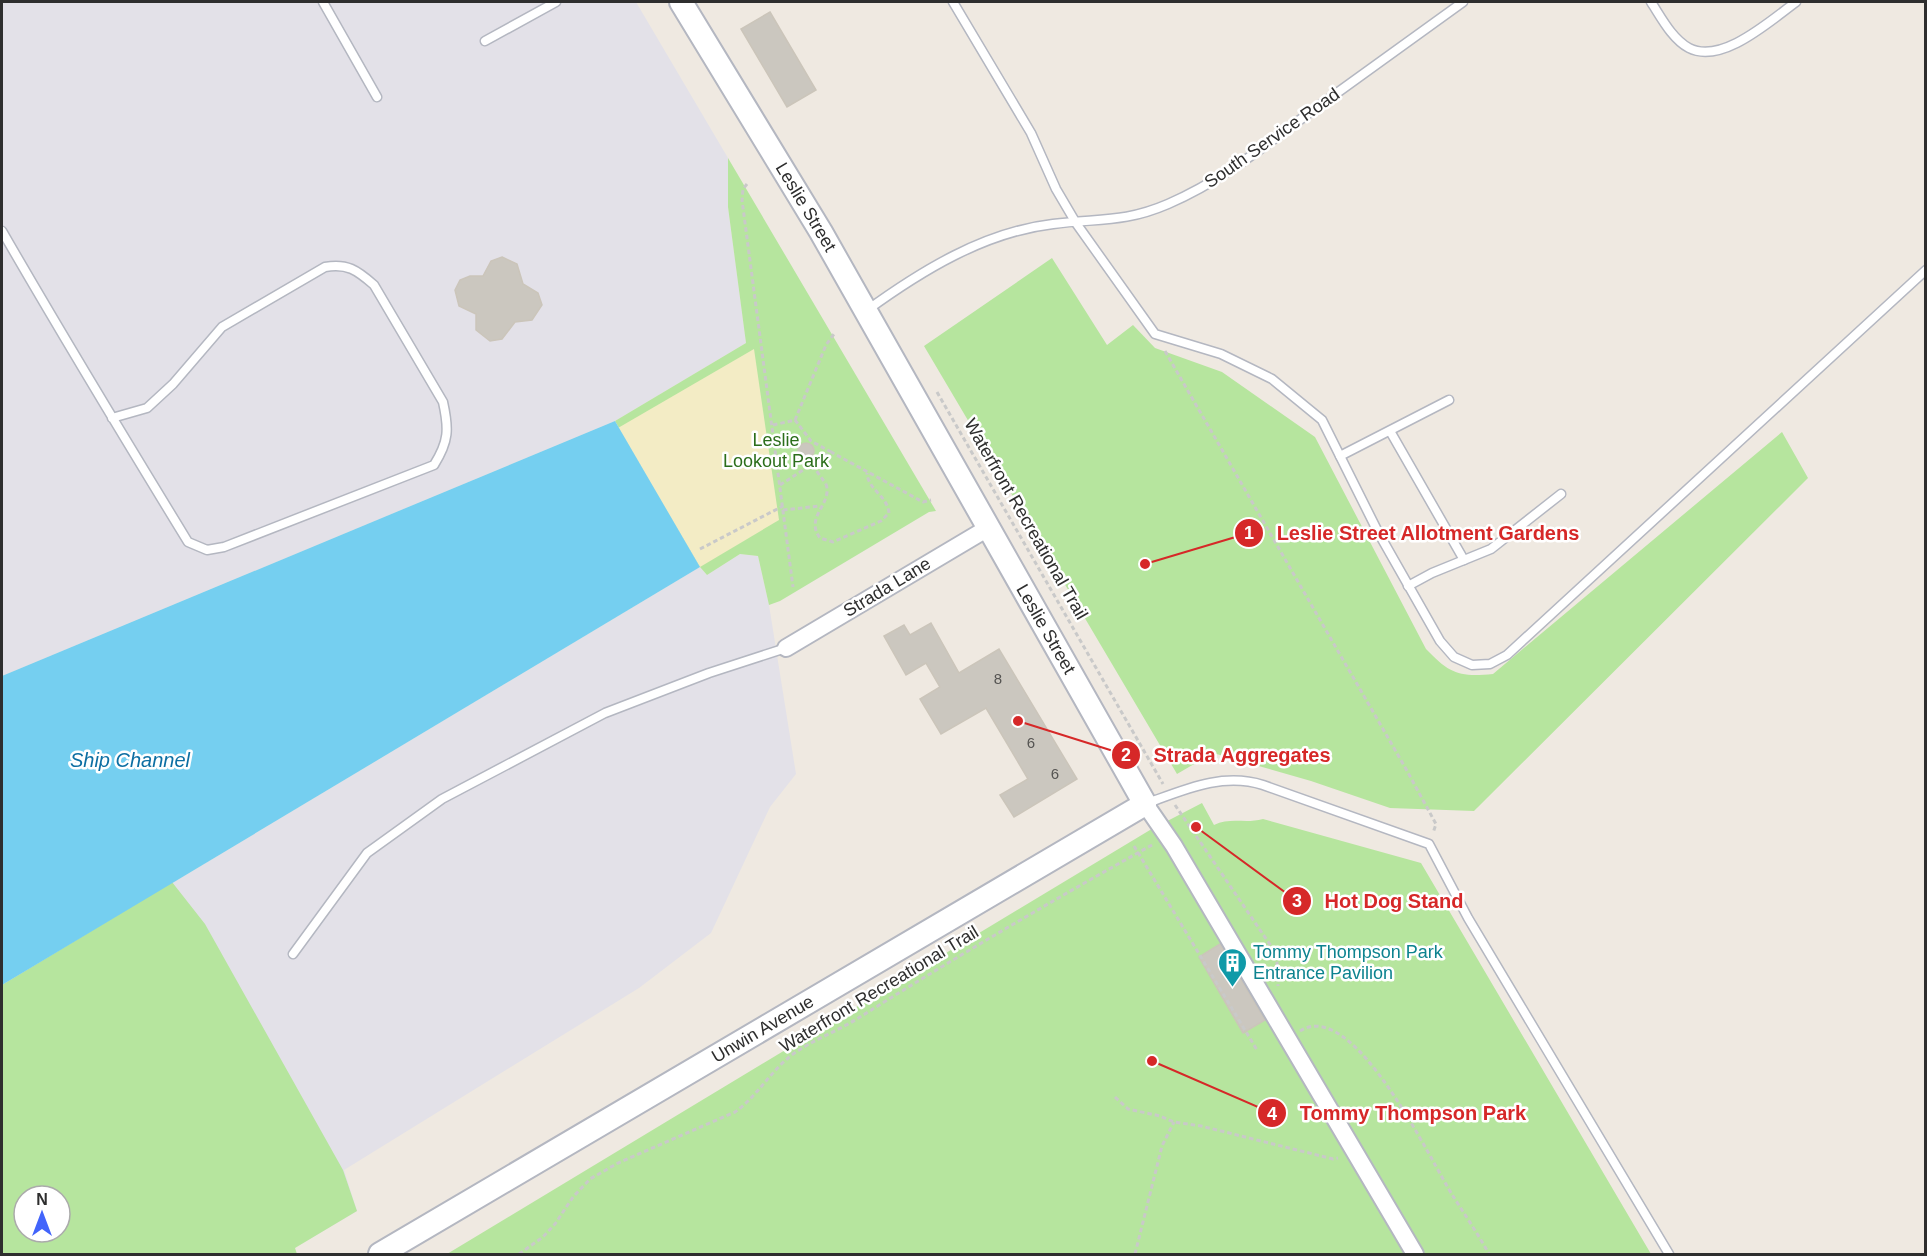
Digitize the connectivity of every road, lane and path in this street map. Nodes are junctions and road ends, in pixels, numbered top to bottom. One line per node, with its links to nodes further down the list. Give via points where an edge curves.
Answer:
1 (322, 2): 9 (lane)
2 (556, 2): 8 (lane)
3 (681, 2): 14 (street, Leslie Street)
4 (953, 2): 11 (lane, via 1031,133)
5 (1463, 2): 11 (lane, South Service Road, via 1223,176 1130,218)
6 (1651, 2): 7 (lane, via 1676,37 1690,49 1717,52 1752,34)
7 (1796, 2)
8 (485, 41)
9 (377, 98)
10 (747, 184): 21 (path, via 742,200)
11 (1076, 223): 14 (lane, South Service Road, via 1010,232 971,248 917,276); 16 (lane)
12 (2, 231): 19 (lane)
13 (1926, 270): 35 (lane, via 1500,660 1479,666 1454,657 1434,633)
14 (866, 311): 32 (street, Leslie Street)
15 (834, 334): 20 (path)
16 (1155, 334): 24 (lane, via 1221,354 1272,379 1322,420); 42 (path, via 1436,824)
17 (935, 388): 38 (path, Waterfront Recreational Trail)
18 (1449, 400): 22 (lane)
19 (112, 418): 19 (lane, via 188,542 207,550 224,547 435,465 446,446 443,402 374,285 343,264 325,267 222,327 147,408)
20 (795, 420): 21 (path); 23 (path, via 811,441)
21 (773, 424): 27 (path)
22 (1390, 431): 24 (lane); 34 (lane)
23 (831, 452): 26 (path); 27 (path)
24 (1340, 456): 35 (lane)
25 (807, 459): 30 (path, bridge, via 826,484 827,496)
26 (867, 473): 29 (path, via 923,502); 30 (path, via 869,485 888,507 885,518 840,540 826,542 816,533 815,518)
27 (780, 485): 31 (path)
28 (1561, 494): 34 (lane, via 1491,549)
29 (932, 500)
30 (821, 506): 31 (path)
31 (783, 508): 33 (path); 36 (path)
32 (988, 528): 37 (street, Strada Lane); 39 (street, Leslie Street)
33 (700, 549)
34 (1464, 560): 35 (lane)
35 (1408, 586)
36 (793, 587)
37 (786, 648): 45 (lane, via 605,713 442,799 367,853)
38 (1154, 770)
39 (1145, 804): 42 (lane, via 1218,780 1240,779); 46 (street, Leslie Street); 52 (street, Unwin Avenue)
40 (1187, 824): 46 (path, via 1273,949 1279,977)
41 (1153, 844): 44 (path, Waterfront Recreational Trail)
42 (1429, 844): 57 (lane, via 1468,918)
43 (1134, 846): 44 (path)
44 (1139, 853): 48 (path); 53 (path, Waterfront Recreational Trail, via 795,1053 735,1112 590,1179 549,1231)
45 (294, 954)
46 (1274, 1016): 47 (street, Leslie Street)
47 (1286, 1040): 51 (street, Leslie Street); 56 (path, via 1307,1027 1320,1026 1360,1050 1410,1120)
48 (1257, 1050)
49 (1115, 1098): 50 (path, via 1128,1109)
50 (1174, 1122): 51 (path, via 1333,1159); 54 (path, via 1162,1146)
51 (1354, 1152): 55 (street, Leslie Street)
52 (380, 1254)
53 (519, 1254)
54 (1136, 1254)
55 (1416, 1254)
56 (1489, 1254)
57 (1669, 1254)

